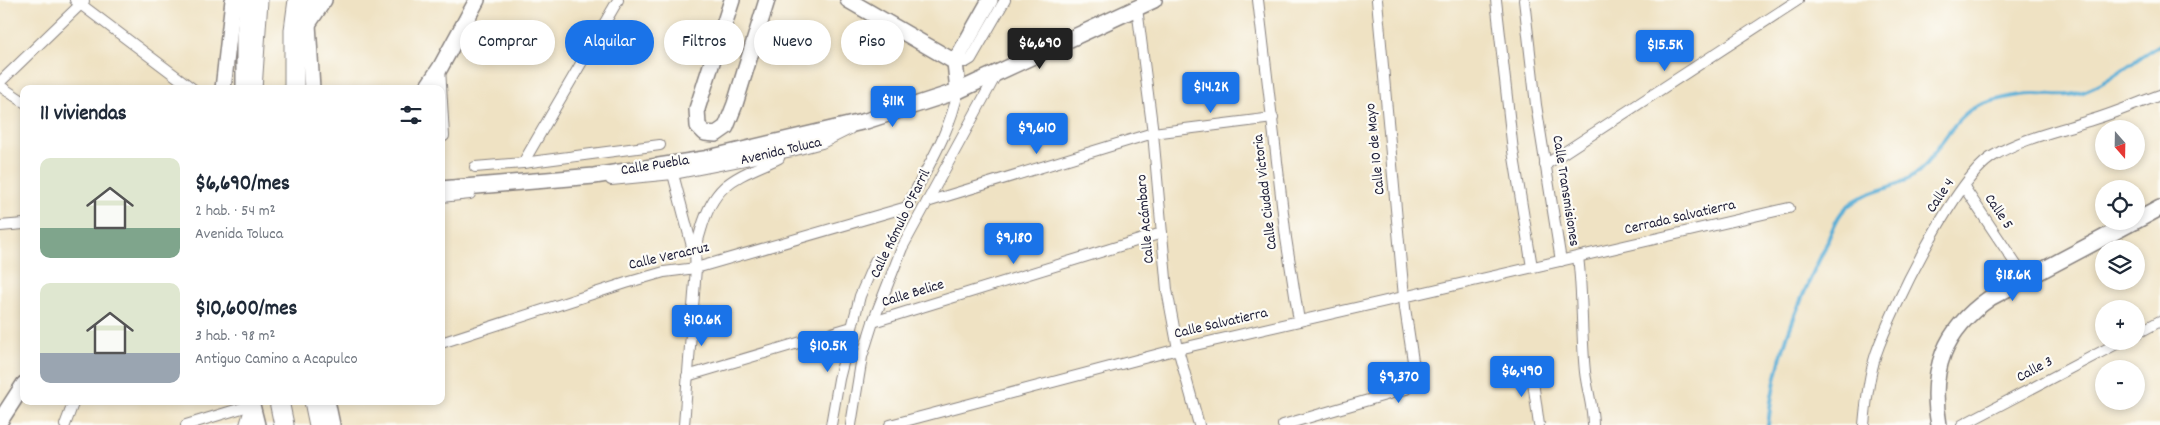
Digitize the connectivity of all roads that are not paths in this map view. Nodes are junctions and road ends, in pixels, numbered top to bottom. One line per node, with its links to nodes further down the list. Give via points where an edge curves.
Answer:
1 (233, 0): 30 (street)
2 (246, 0): 31 (street)
3 (258, 0): 32 (highway)
4 (263, 0): 33 (highway)
5 (286, 0): 34 (highway)
6 (298, 0): 35 (highway, via 294,30)
7 (310, 0): 24 (street)
8 (324, 0): 24 (street)
9 (477, 0): 26 (street)
10 (618, 0): 47 (street)
11 (732, 0): 12 (street, via 697,109 698,126 705,133 716,134 726,127)
12 (768, 0)
13 (848, 0): 25 (street)
14 (990, 0): 25 (street)
15 (1005, 0): 25 (street, via 972,59)
16 (1154, 0): 23 (street, Avenida Toluca)
17 (1258, 0): 42 (street, Calle Ciudad Victoria)
18 (1377, 0): 70 (street, Calle 10 de Mayo)
19 (1496, 0): 67 (street, via 1513,151)
20 (1524, 0): 48 (street, Calle Transmisiones)
21 (1798, 0): 48 (street)
22 (81, 1): 28 (street); 29 (street)
23 (1137, 8): 27 (street, Avenida Toluca); 44 (street, Calle Acámbaro)
24 (308, 24): 36 (street)
25 (955, 62): 39 (street)
26 (440, 68): 37 (street); 38 (street)
27 (996, 74): 39 (street, Avenida Toluca); 54 (street, Calle Rómulo O'Farril)
28 (0, 84): 41 (street)
29 (187, 85)
30 (224, 85)
31 (244, 85)
32 (252, 85)
33 (260, 85)
34 (283, 85)
35 (294, 85)
36 (312, 85)
37 (429, 85)
38 (441, 85)
39 (958, 91): 43 (street, Avenida Toluca); 55 (street, Calle Rómulo O'Farril, via 947,129)
40 (2160, 95): 51 (street, Calle 4, via 2098,119 2022,142 1991,157)
41 (20, 99)
42 (1273, 118): 44 (street); 71 (street, Calle Ciudad Victoria)
43 (866, 121): 46 (street, Avenida Toluca, via 822,144); 52 (street, Calle Puebla, via 704,159 594,176)
44 (1153, 133): 54 (street); 62 (street, Calle Acámbaro)
45 (660, 145): 47 (street)
46 (792, 152): 50 (street, Avenida Toluca); 63 (street, via 731,181 716,194 706,212)
47 (523, 163): 49 (street)
48 (1545, 164): 66 (street, Calle Transmisiones)
49 (475, 167)
50 (673, 174): 53 (street, Avenida Toluca); 63 (street)
51 (1964, 188): 69 (street, Calle 5); 109 (street, Calle 4, via 1935,232 1885,330 1876,356)
52 (445, 189)
53 (445, 197)
54 (927, 202): 73 (street, Calle Rómulo O'Farril, via 902,248)
55 (906, 207): 68 (street, Calle Veracruz)
56 (1789, 208): 64 (street, Cerrada Salvatierra)
57 (2160, 208): 58 (street)
58 (2145, 216)
59 (20, 224): 60 (street)
60 (0, 226)
61 (2118, 230): 69 (street)
62 (1162, 233): 73 (street, Calle Belice); 77 (street, Calle Acámbaro, via 1167,290)
63 (694, 256): 68 (street)
64 (1578, 257): 66 (street, Calle Transmisiones); 108 (street, Calle Transmisiones, via 1585,373)
65 (875, 261): 74 (street, Calle Rómulo O'Farril)
66 (1561, 261): 67 (street, Calle Salvatierra)
67 (1532, 267): 70 (street, Calle Salvatierra)
68 (696, 268): 76 (street, Calle Veracruz, via 664,272 626,283); 80 (street)
69 (2025, 278): 110 (street, via 1974,309 1956,328 1943,352 1935,380)
70 (1405, 295): 71 (street, Calle Salvatierra); 106 (street, Calle 10 de Mayo, via 1416,381 1413,385)
71 (1299, 321): 77 (street, Calle Salvatierra)
72 (2160, 321): 75 (street)
73 (873, 322): 103 (street, Calle Rómulo O'Farril, via 862,357)
74 (852, 326): 80 (street); 102 (street, Calle Rómulo O'Farril)
75 (2145, 329)
76 (445, 343)
77 (1178, 349): 104 (street, Calle Salvatierra); 105 (street, Calle Acámbaro)
78 (2105, 350): 111 (street, Calle 3)
79 (1531, 367): 107 (street)
80 (687, 376): 101 (street)
81 (20, 390): 91 (street)
82 (72, 405): 92 (street)
83 (245, 405): 93 (street)
84 (253, 405): 94 (street)
85 (255, 405): 95 (street)
86 (275, 405): 96 (highway)
87 (280, 405): 97 (highway)
88 (302, 405): 98 (highway)
89 (315, 405): 99 (highway)
90 (328, 405): 100 (street)
91 (0, 421)
92 (65, 425)
93 (186, 425)
94 (245, 425)
95 (259, 425)
96 (279, 425)
97 (284, 425)
98 (306, 425)
99 (320, 425)
100 (332, 425)
101 (684, 425)
102 (831, 425)
103 (851, 425)
104 (890, 425)
105 (1199, 425)
106 (1283, 425)
107 (1538, 425)
108 (1593, 425)
109 (1864, 425)
110 (1939, 425)
111 (1962, 425)

